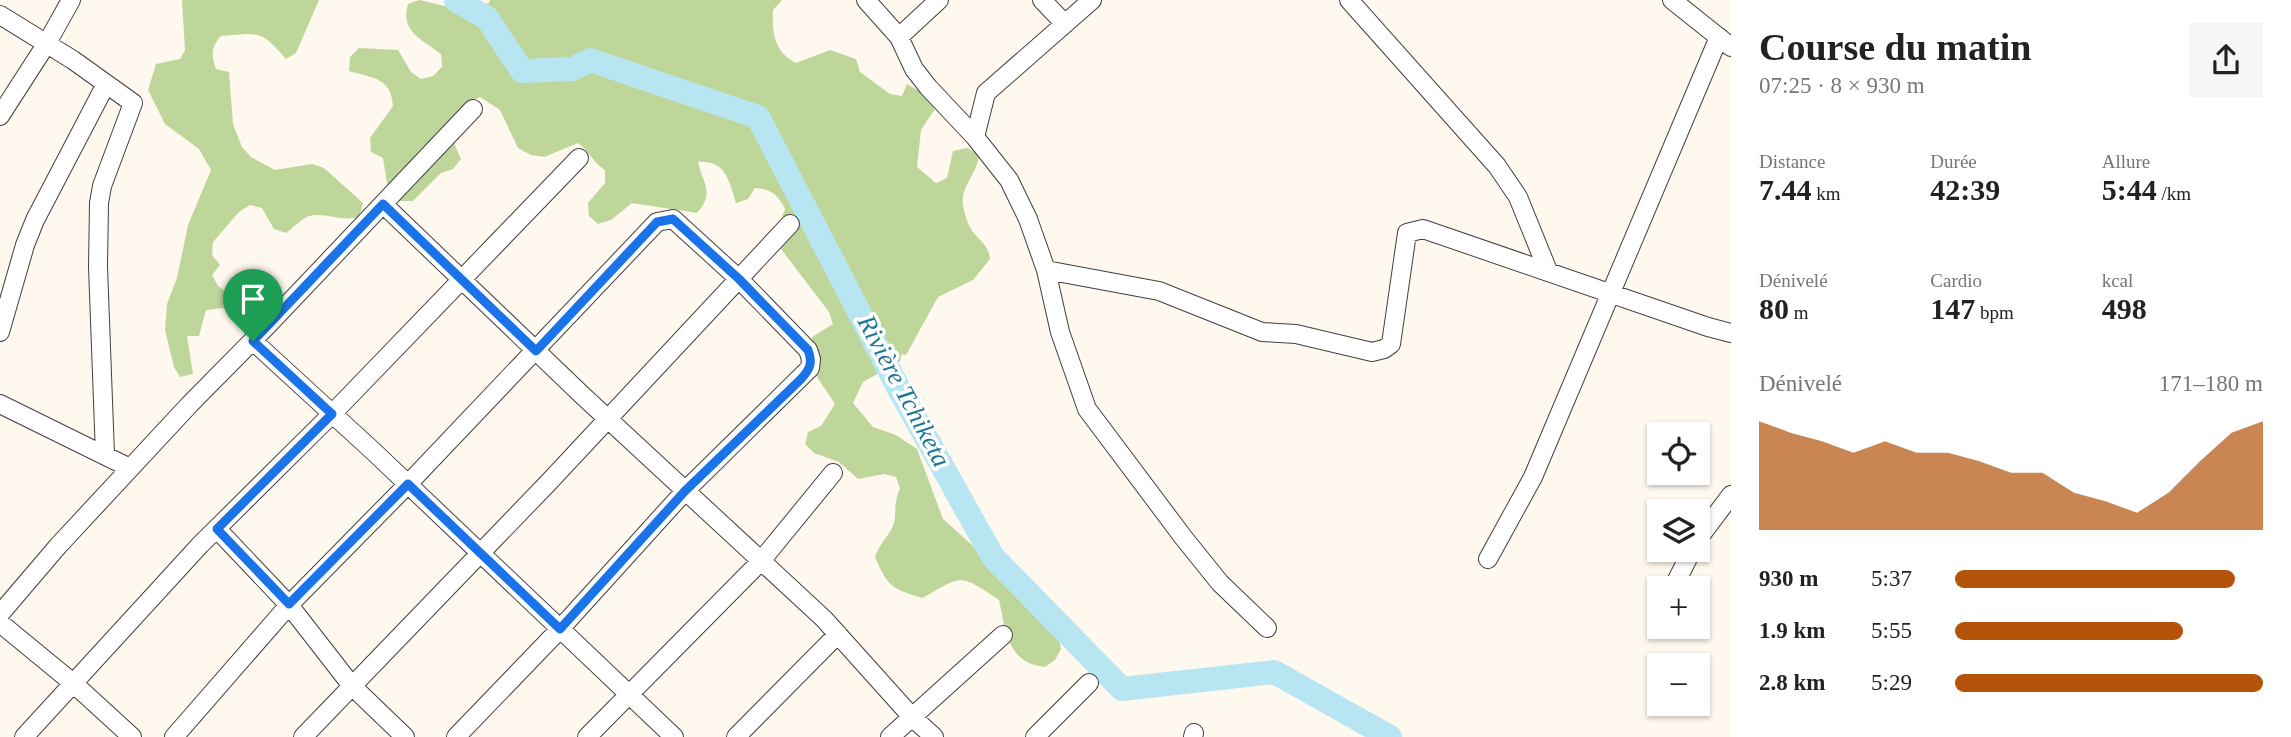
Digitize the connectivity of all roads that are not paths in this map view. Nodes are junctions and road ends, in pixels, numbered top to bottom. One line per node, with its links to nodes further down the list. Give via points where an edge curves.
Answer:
1 (71, 0): 12 (street)
2 (866, 0): 10 (street)
3 (939, 0): 10 (street)
4 (1042, 0): 9 (street)
5 (1092, 0): 9 (street)
6 (1349, 0): 21 (street, via 1497,166 1518,197)
7 (1672, 0): 11 (street)
8 (0, 15): 12 (street)
9 (1065, 24): 16 (street, via 986,93)
10 (899, 37): 16 (street, via 914,69)
11 (1725, 42): 24 (street)
12 (47, 43): 13 (street); 15 (street)
13 (106, 83): 25 (street, via 35,220); 32 (street, via 133,106 99,203)
14 (473, 109): 18 (street)
15 (0, 116)
16 (975, 137): 20 (street, via 1009,180)
17 (579, 158): 23 (street)
18 (383, 204): 23 (street); 27 (street)
19 (790, 224): 22 (street)
20 (1046, 270): 21 (street, via 1159,291 1262,332 1296,334 1372,352 1391,344 1407,233 1423,229); 46 (street, via 1059,332 1087,409 1220,583)
21 (1548, 271): 24 (street)
22 (739, 279): 28 (street, via 673,219 657,222); 31 (street); 36 (street, via 808,350 810,368)
23 (461, 280): 28 (street); 30 (street)
24 (1610, 293): 26 (street); 41 (street, via 1533,477)
25 (0, 332)
26 (1731, 332)
27 (253, 341): 30 (street); 33 (street)
28 (536, 351): 31 (street); 35 (street)
29 (0, 404): 32 (street)
30 (332, 414): 35 (street); 39 (street)
31 (608, 419): 36 (street); 40 (street)
32 (105, 456): 33 (street)
33 (131, 468): 44 (street)
34 (832, 473): 42 (street)
35 (408, 484): 40 (street); 43 (street)
36 (685, 491): 42 (street); 47 (street)
37 (1731, 495): 38 (street)
38 (1710, 523)
39 (217, 529): 43 (street); 50 (street)
40 (481, 553): 47 (street); 52 (street)
41 (1489, 559)
42 (761, 561): 48 (street); 53 (street)
43 (289, 604): 52 (street); 57 (street)
44 (0, 614)
45 (0, 623): 50 (street)
46 (1268, 628)
47 (560, 629): 53 (street); 60 (street)
48 (838, 634): 54 (street); 63 (street)
49 (1003, 635): 54 (street)
50 (73, 682): 55 (street); 56 (street)
51 (1089, 683): 66 (street)
52 (352, 686): 58 (street); 59 (street)
53 (629, 694): 61 (street); 62 (street)
54 (912, 717): 64 (street); 65 (street)
55 (24, 737)
56 (132, 737)
57 (174, 737)
58 (303, 737)
59 (405, 737)
60 (456, 737)
61 (587, 737)
62 (674, 737)
63 (736, 737)
64 (890, 737)
65 (934, 737)
66 (1035, 737)

